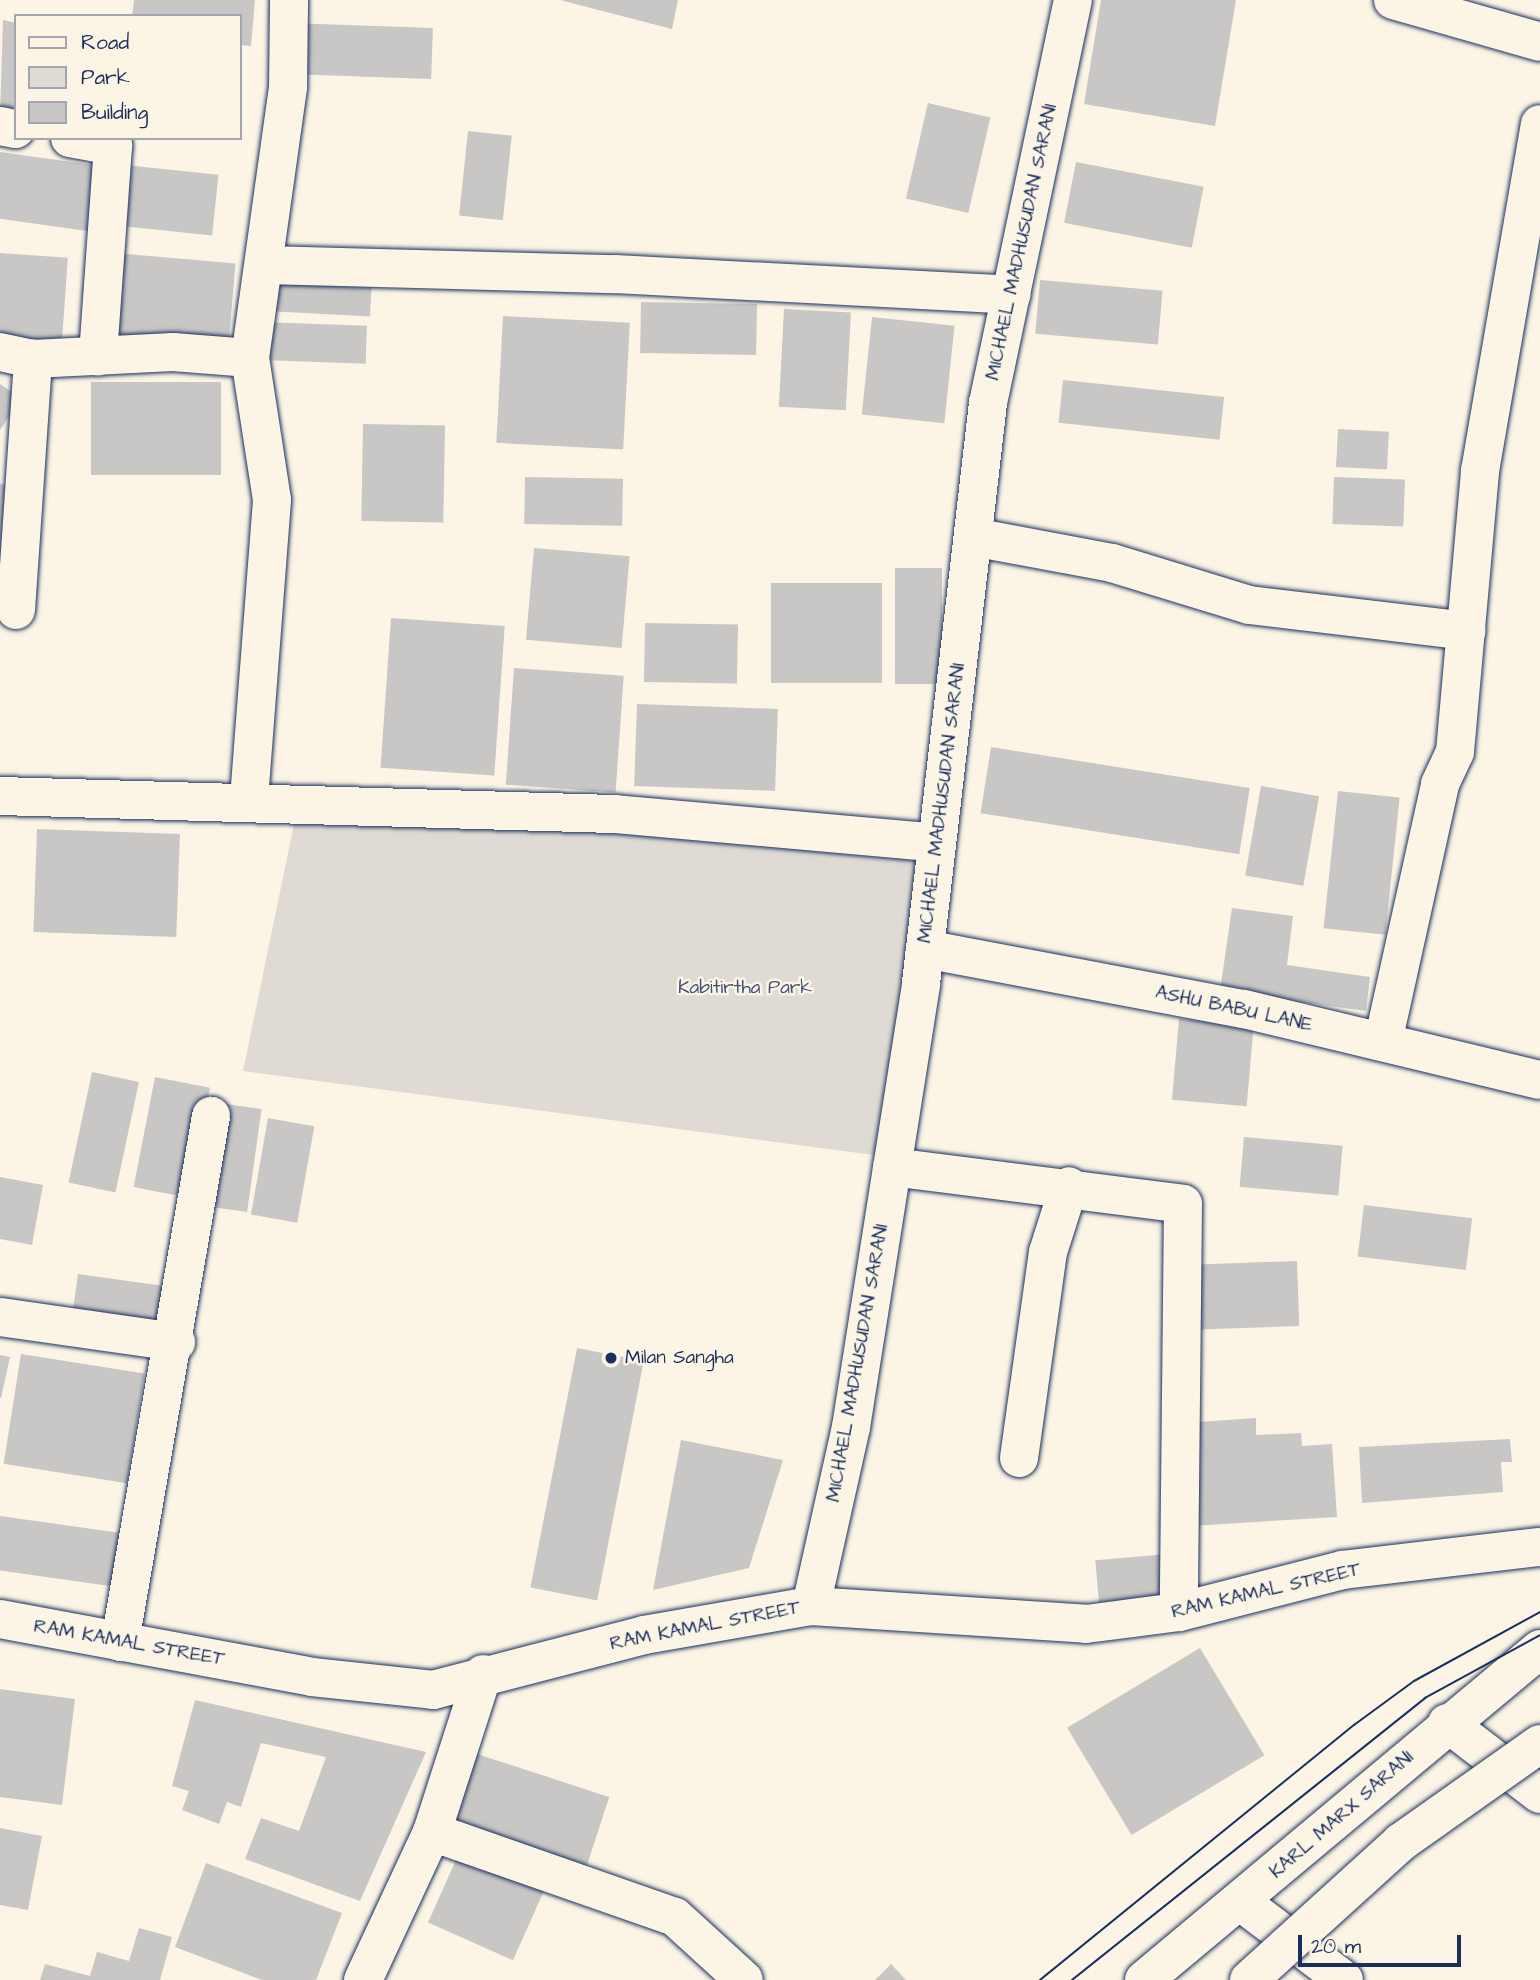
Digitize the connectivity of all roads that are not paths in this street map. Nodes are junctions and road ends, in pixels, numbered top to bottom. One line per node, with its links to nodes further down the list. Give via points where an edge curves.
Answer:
1 (289, 0): 7 (street, via 288,87)
2 (1073, 0): 8 (street, MICHAEL MADHUSUDAN SARANI)
3 (1394, 0): 4 (street)
4 (1540, 42)
5 (1540, 124): 14 (street, via 1480,471)
6 (81, 140): 10 (street, via 113,146)
7 (265, 265): 8 (street, via 615,274); 11 (street)
8 (1011, 295): 12 (street, MICHAEL MADHUSUDAN SARANI, via 988,402)
9 (17, 356): 10 (street); 13 (street)
10 (99, 356): 11 (street)
11 (250, 358): 16 (street, via 272,500)
12 (972, 537): 14 (street, via 1112,563 1249,605); 17 (street, MICHAEL MADHUSUDAN SARANI)
13 (16, 610)
14 (1466, 631): 19 (street, via 1455,752 1440,784)
15 (0, 796): 16 (street)
16 (249, 799): 17 (street, via 615,814)
17 (937, 843): 18 (street, MICHAEL MADHUSUDAN SARANI)
18 (925, 949): 19 (street, ASHU BABU LANE); 22 (street, MICHAEL MADHUSUDAN SARANI)
19 (1383, 1042): 20 (street, ASHU BABU LANE)
20 (1540, 1080)
21 (211, 1116): 25 (street)
22 (892, 1167): 23 (street); 28 (street, MICHAEL MADHUSUDAN SARANI, via 851,1427)
23 (1069, 1186): 26 (street, via 1044,1276); 29 (street, via 1183,1204)
24 (0, 1317): 25 (street)
25 (176, 1342): 31 (street)
26 (1019, 1458)
27 (1540, 1547): 29 (street, RAM KAMAL STREET, via 1343,1570)
28 (811, 1606): 29 (street, RAM KAMAL STREET, via 1086,1624); 33 (street, RAM KAMAL STREET, via 644,1635)
29 (1178, 1612)
30 (0, 1619): 31 (street, RAM KAMAL STREET)
31 (120, 1642): 33 (street, RAM KAMAL STREET, via 312,1677 433,1690)
32 (1540, 1649): 34 (street, KARL MARX SARANI)
33 (483, 1674): 37 (street)
34 (1447, 1723): 36 (street); 38 (street, KARL MARX SARANI)
35 (1540, 1744): 42 (street, bridge, via 1401,1842)
36 (1540, 1794)
37 (432, 1832): 39 (street); 40 (street, via 675,1917)
38 (1241, 1902): 41 (street, KARL MARX SARANI); 43 (street)
39 (363, 1980)
40 (744, 1980)
41 (1144, 1980)
42 (1249, 1980)
43 (1344, 1980)

